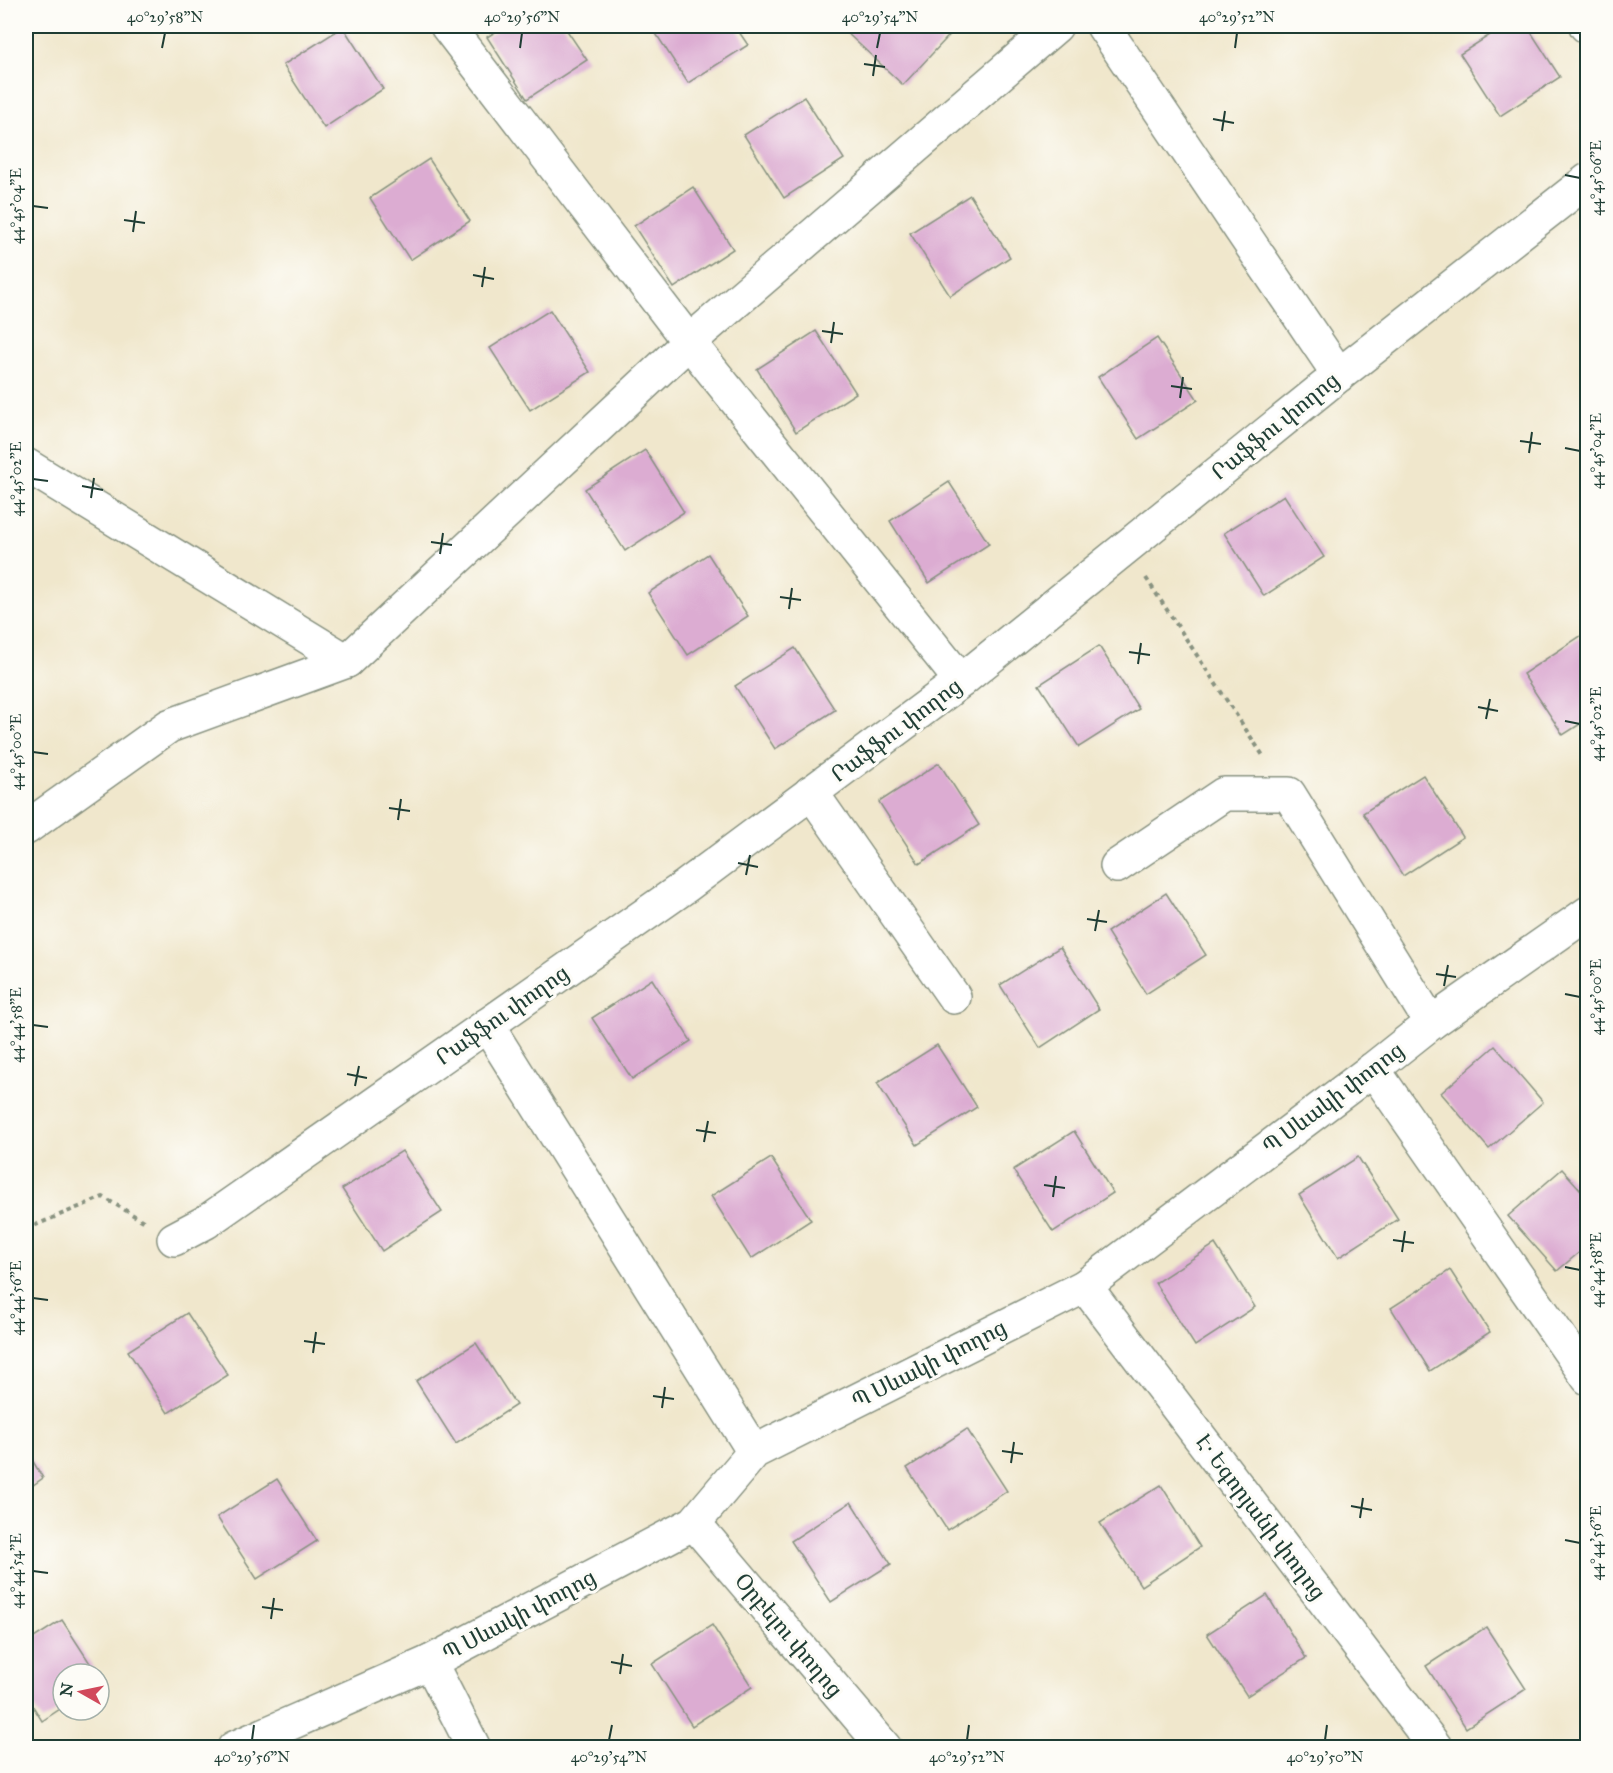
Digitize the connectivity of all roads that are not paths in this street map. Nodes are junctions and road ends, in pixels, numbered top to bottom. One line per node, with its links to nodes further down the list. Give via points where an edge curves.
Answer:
1 (447, 26): 5 (street)
2 (1056, 26): 5 (street)
3 (1103, 26): 6 (street)
4 (1587, 180): 6 (street, Րաֆֆու փողոց)
5 (689, 342): 8 (street); 9 (street)
6 (1339, 375): 9 (street, Րաֆֆու փողոց)
7 (26, 465): 8 (street)
8 (347, 661): 11 (street, via 169,726)
9 (961, 681): 10 (street, Րաֆֆու փողոց)
10 (811, 792): 14 (street); 16 (street, Րաֆֆու փողոց, via 686,886)
11 (26, 828)
12 (1117, 866): 15 (street, via 1224,794 1289,794)
13 (1587, 913): 15 (street, Պ Սևակի փողոց)
14 (954, 997)
15 (1431, 1023): 17 (street, Պ Սևակի փողոց)
16 (487, 1025): 18 (street, Րաֆֆու փողոց, via 206,1222); 21 (street)
17 (1373, 1069): 19 (street, Պ Սևակի փողոց); 20 (street)
18 (174, 1239)
19 (1085, 1286): 21 (street, Պ Սևակի փողոց); 27 (street, Է․ Եգորյանի փողոց)
20 (1587, 1378)
21 (754, 1452): 22 (street, Պ Սևակի փողոց)
22 (694, 1523): 23 (street, Պ Սևակի փողոց); 26 (street, Օրբելու փողոց)
23 (430, 1662): 24 (street, Պ Սևակի փողոց); 25 (street)
24 (234, 1748)
25 (474, 1748)
26 (885, 1748)
27 (1436, 1748)

